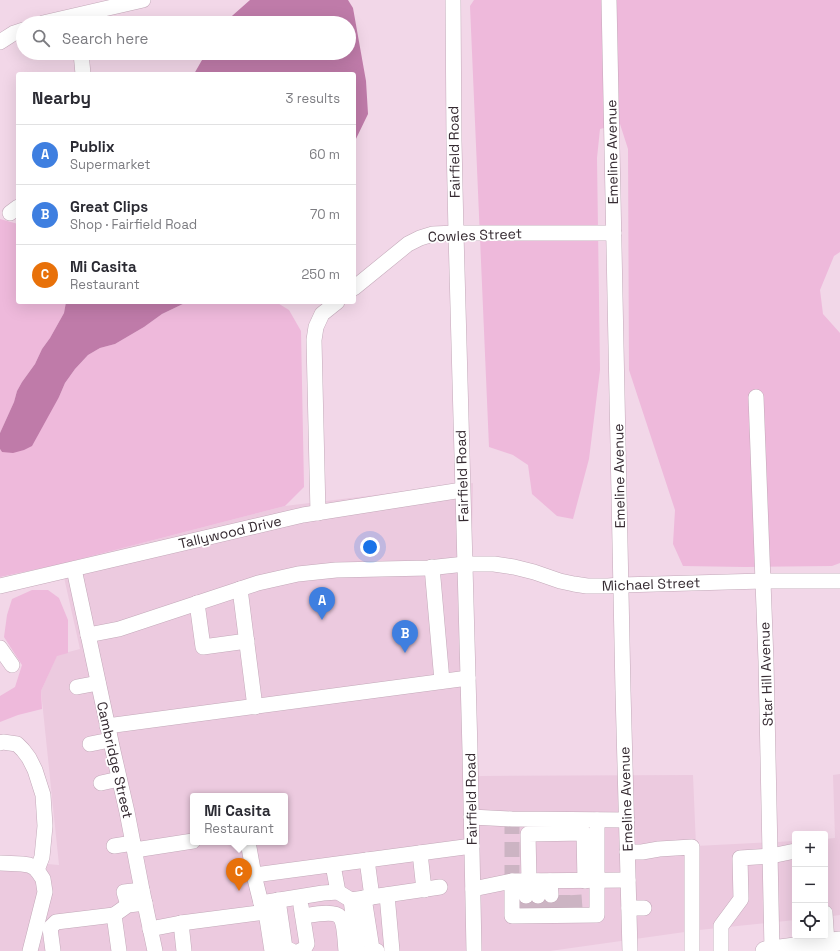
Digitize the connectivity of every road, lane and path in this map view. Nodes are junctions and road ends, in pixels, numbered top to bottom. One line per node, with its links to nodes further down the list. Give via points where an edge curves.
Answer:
1 (143, 0): 4 (street)
2 (453, 0): 9 (street, Fairfield Road)
3 (609, 0): 10 (street, Emeline Avenue)
4 (88, 16)
5 (16, 33): 6 (street)
6 (0, 42)
7 (82, 60): 8 (street)
8 (83, 72)
9 (456, 233): 10 (street, Cowles Street); 11 (street, Cowles Street, via 434,234 408,244); 14 (street, Fairfield Road)
10 (614, 233): 21 (street, Emeline Avenue)
11 (356, 286)
12 (334, 304): 15 (street, via 322,314 314,340)
13 (756, 397): 19 (street, Star Hill Avenue)
14 (462, 490): 15 (street, Tallywood Drive); 16 (street, Fairfield Road)
15 (318, 512): 18 (street, Tallywood Drive)
16 (465, 564): 17 (street, Michael Street); 21 (street, Michael Street, via 514,567 587,586); 29 (street, Fairfield Road)
17 (432, 567): 23 (street, Michael Street, via 336,570 298,574); 30 (street)
18 (74, 569): 22 (street, Tallywood Drive); 25 (street, Cambridge Street)
19 (763, 581): 20 (street, Michael Street); 21 (street, Michael Street); 50 (street, Star Hill Avenue)
20 (840, 581)
21 (621, 585): 41 (street, Emeline Avenue)
22 (0, 586)
23 (240, 589): 24 (street, Michael Street); 26 (street)
24 (197, 603): 25 (street, Michael Street, via 119,629); 26 (street, via 203,647)
25 (88, 634): 31 (street, Cambridge Street)
26 (246, 641): 33 (street)
27 (0, 648): 28 (street)
28 (12, 665)
29 (468, 678): 30 (street); 39 (street, Fairfield Road)
30 (442, 681): 33 (street)
31 (98, 683): 32 (street); 34 (street, Cambridge Street)
32 (77, 687)
33 (255, 707): 34 (street)
34 (109, 733): 36 (street); 37 (street, Cambridge Street)
35 (0, 743): 54 (street, via 17,744 23,750 35,770 43,796 43,849)
36 (90, 744)
37 (120, 779): 38 (street); 45 (street, Cambridge Street)
38 (101, 783)
39 (471, 817): 40 (street); 46 (street, Fairfield Road)
40 (597, 820): 41 (street); 63 (street)
41 (626, 820): 47 (street, Emeline Avenue)
42 (190, 841): 45 (street)
43 (249, 845): 55 (street)
44 (114, 846): 45 (street)
45 (134, 846): 61 (street, Cambridge Street)
46 (472, 846): 49 (street); 58 (street, Fairfield Road)
47 (627, 852): 56 (street, Emeline Avenue); 86 (street, via 692,847)
48 (792, 852): 50 (street)
49 (420, 853): 51 (street); 59 (street)
50 (770, 856): 87 (street, via 740,858 741,899 721,926); 88 (street, Star Hill Avenue)
51 (367, 860): 53 (street); 64 (street)
52 (0, 863): 54 (street, via 29,865)
53 (333, 865): 55 (street); 60 (street)
54 (36, 870): 75 (street, via 43,879 45,892)
55 (254, 875): 66 (street)
56 (628, 880): 63 (street); 67 (street, Emeline Avenue)
57 (440, 887): 59 (street)
58 (473, 889): 63 (street); 84 (street, Fairfield Road)
59 (424, 890): 64 (street)
60 (338, 892): 62 (street); 64 (street)
61 (144, 896): 69 (street); 72 (street, Cambridge Street)
62 (300, 896): 65 (street); 70 (street)
63 (551, 897)
64 (368, 898): 82 (street); 83 (street); 83 (street, via 372,949)
65 (278, 900): 66 (street); 74 (street)
66 (264, 907): 71 (street); 74 (street)
67 (629, 908): 68 (street); 85 (street, Emeline Avenue)
68 (644, 908)
69 (114, 915): 76 (street, via 56,922 50,928); 77 (street)
70 (303, 916): 80 (street, via 307,944); 81 (street, via 328,913 340,917)
71 (181, 924): 72 (street); 79 (street)
72 (150, 929): 78 (street, Cambridge Street)
73 (827, 945): 88 (main road)
74 (283, 950)
75 (30, 951)
76 (53, 951)
77 (119, 951)
78 (155, 951)
79 (184, 951)
80 (300, 951)
81 (346, 951)
82 (358, 951)
83 (388, 951)
84 (474, 951)
85 (630, 951)
86 (692, 951)
87 (721, 951)
88 (769, 951)

